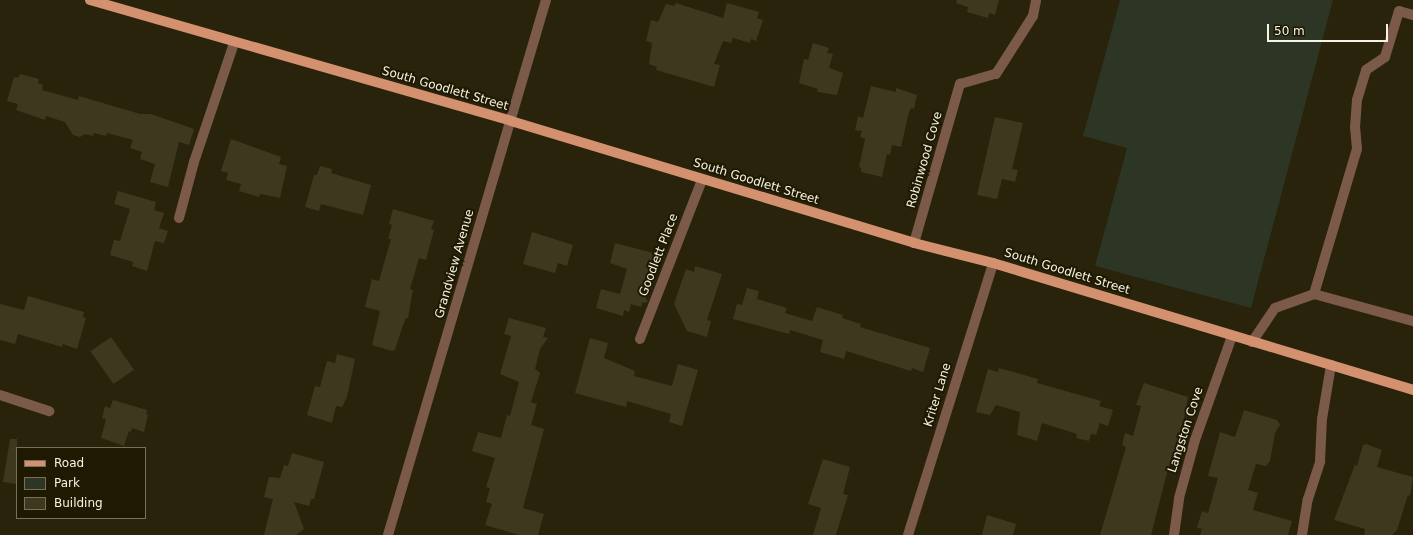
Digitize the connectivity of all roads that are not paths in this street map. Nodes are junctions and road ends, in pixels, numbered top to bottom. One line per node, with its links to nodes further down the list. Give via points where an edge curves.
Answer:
1 (546, 0): 6 (street, Grandview Avenue)
2 (1036, 0): 9 (street, Robinwood Cove, via 1032,16 996,74 960,84)
3 (96, 1): 5 (main road, South Goodlett Street)
4 (1413, 15): 11 (street, via 1399,11 1385,57 1366,70 1357,100 1357,149)
5 (234, 42): 6 (main road, South Goodlett Street); 8 (street, via 194,162)
6 (511, 121): 7 (main road, South Goodlett Street); 20 (street, Grandview Avenue)
7 (702, 180): 9 (main road, South Goodlett Street); 14 (street, Goodlett Place)
8 (179, 218)
9 (914, 243): 10 (main road, South Goodlett Street)
10 (993, 263): 13 (main road, South Goodlett Street); 21 (street, Kriter Lane)
11 (1314, 294): 12 (street); 15 (street, via 1276,308)
12 (1413, 321)
13 (1232, 336): 15 (main road, South Goodlett Street); 22 (street, Langston Cove, via 1195,440 1179,498)
14 (640, 339)
15 (1252, 342): 16 (main road, South Goodlett Street)
16 (1331, 365): 17 (main road, South Goodlett Street); 23 (street, via 1322,419 1320,461 1308,499)
17 (1413, 390)
18 (0, 395): 19 (street)
19 (49, 411)
20 (388, 535)
21 (908, 535)
22 (1174, 535)
23 (1302, 535)

